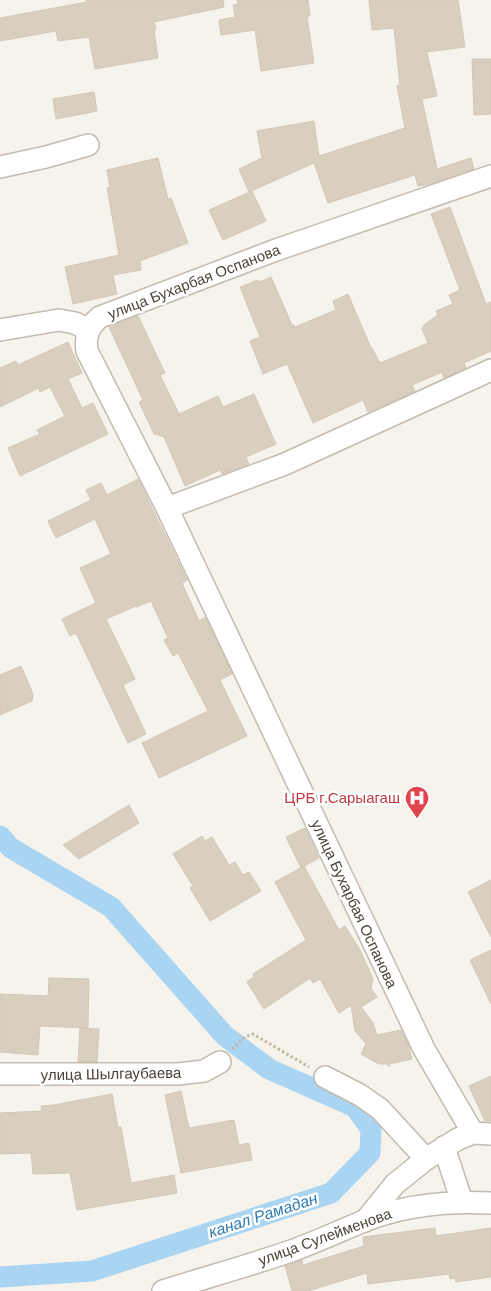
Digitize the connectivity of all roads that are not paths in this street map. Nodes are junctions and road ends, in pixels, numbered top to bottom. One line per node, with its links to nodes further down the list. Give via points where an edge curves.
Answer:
1 (88, 145): 2 (street)
2 (0, 167)
3 (491, 176): 5 (street, улица Бухарбая Оспанова, via 276,250 145,300 100,318)
4 (0, 330): 5 (street, via 59,320)
5 (89, 330): 7 (street, улица Бухарбая Оспанова, via 87,351)
6 (491, 370): 7 (street, via 285,464)
7 (167, 508): 11 (street, улица Бухарбая Оспанова, via 424,1049)
8 (223, 1059): 9 (street, улица Шылгаубаева, via 204,1071 178,1074)
9 (0, 1074)
10 (325, 1077): 13 (street, via 360,1094 380,1109)
11 (482, 1134): 12 (street, via 458,1139)
12 (444, 1147): 13 (street); 14 (street)
13 (426, 1159): 16 (street, via 395,1184)
14 (462, 1202): 15 (street, улица Сулейменова); 16 (street, улица Сулейменова, via 411,1207)
15 (491, 1202)
16 (365, 1221): 17 (street, улица Сулейменова, via 293,1250)
17 (163, 1291)

